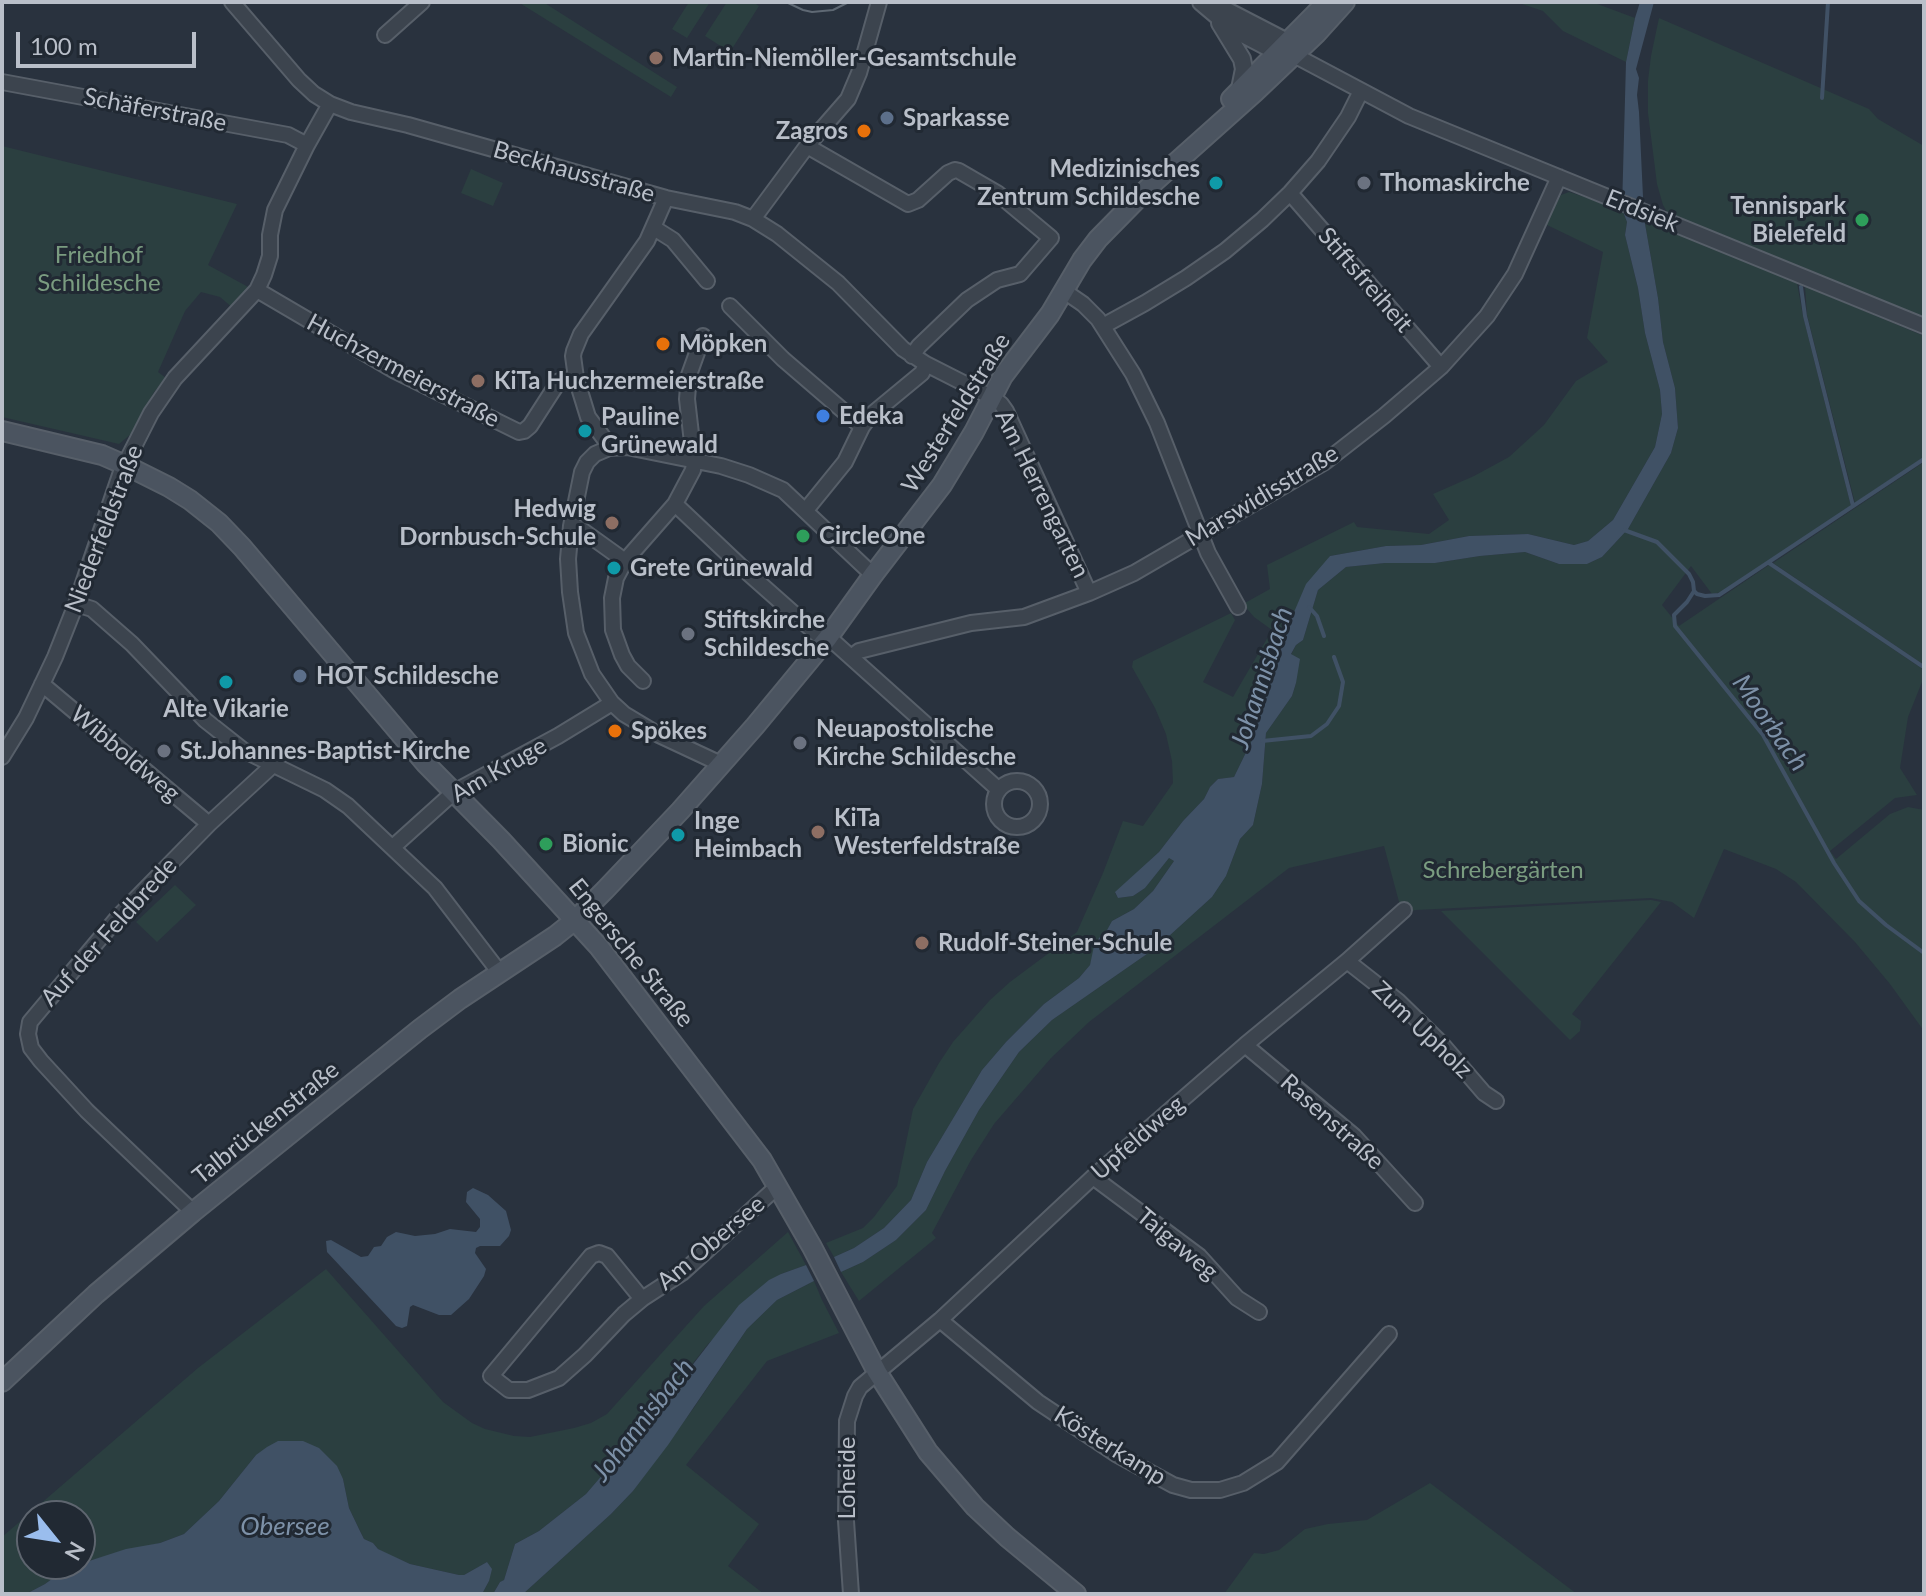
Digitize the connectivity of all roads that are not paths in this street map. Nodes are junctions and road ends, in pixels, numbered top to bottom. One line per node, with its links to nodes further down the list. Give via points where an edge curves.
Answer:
1 (232, 2): 12 (street, Beckhausstraße, via 299,80)
2 (422, 2): 7 (street)
3 (879, 2): 14 (street, via 852,90)
4 (1327, 2): 8 (main road, Westerfeldstraße)
5 (1345, 2): 8 (main road, Westerfeldstraße)
6 (1204, 4): 8 (street, via 1233,29); 10 (street, via 1242,59)
7 (385, 35)
8 (1286, 50): 10 (main road, Westerfeldstraße); 11 (street); 16 (main road, Westerfeldstraße)
9 (2, 82): 13 (street, Schäferstraße, via 288,135)
10 (1240, 89): 16 (main road, Westerfeldstraße)
11 (1361, 91): 15 (street, Erdsiek); 17 (street, via 1333,141)
12 (330, 104): 13 (street, Niederfeldstraße); 18 (street, Beckhausstraße)
13 (307, 145): 22 (street, Niederfeldstraße, via 275,210 270,256)
14 (807, 146): 19 (street); 28 (street, via 908,204 948,173 959,171 997,193 1051,238 1020,274 993,282 967,300)
15 (1559, 177): 26 (street, Erdsiek); 30 (street, Marswidisstraße, via 1506,288)
16 (1153, 183): 23 (main road, Westerfeldstraße, via 1098,239)
17 (1290, 193): 25 (street, via 1225,251); 30 (street, Stiftsfreiheit)
18 (666, 198): 19 (street, Beckhausstraße); 20 (street)
19 (753, 219): 28 (street, Beckhausstraße, via 838,283)
20 (654, 228): 21 (street, via 673,240); 31 (street, via 577,341)
21 (707, 281)
22 (257, 290): 31 (street, Huchzermeierstraße, via 395,371 519,432 530,426 559,381); 37 (street, Niederfeldstraße, via 175,378)
23 (1064, 291): 25 (street); 32 (main road, Westerfeldstraße)
24 (730, 306): 33 (street)
25 (1103, 326): 41 (street, via 1149,405)
26 (1924, 326)
27 (703, 336): 36 (street, via 687,399)
28 (912, 356): 29 (street, Beckhausstraße)
29 (926, 364): 32 (street, Beckhausstraße); 33 (street)
30 (1441, 367): 41 (street, Marswidisstraße, via 1325,462)
31 (576, 378): 35 (street, via 588,417)
32 (991, 397): 43 (main road, Westerfeldstraße, via 942,485); 44 (street, Am Herrengarten, via 1006,411)
33 (862, 427): 39 (street, via 850,454)
34 (2, 431): 37 (main road, Engersche Straße)
35 (609, 448): 36 (street); 40 (street, via 595,454 582,472)
36 (694, 460): 38 (street); 39 (street, via 783,490)
37 (125, 465): 45 (street, Niederfeldstraße); 56 (main road, Engersche Straße, via 169,487 219,523)
38 (675, 504): 42 (street); 47 (street)
39 (806, 510): 43 (street)
40 (571, 526): 42 (street); 51 (street, via 568,559 576,633 592,674)
41 (1200, 534): 44 (street, Marswidisstraße); 46 (street)
42 (625, 561): 49 (street, via 612,598 613,630 628,666)
43 (873, 575): 47 (main road, Westerfeldstraße)
44 (1089, 593): 48 (street, Marswidisstraße, via 1024,617 971,623)
45 (76, 604): 50 (street, Niederfeldstraße); 54 (street, via 92,609 132,644 205,720 243,750)
46 (1238, 607)
47 (827, 639): 48 (street); 53 (main road, Westerfeldstraße)
48 (851, 657): 55 (street)
49 (643, 681)
50 (42, 684): 52 (street, Niederfeldstraße); 57 (street, Wibboldweg)
51 (612, 703): 53 (street, via 659,735); 56 (street, Am Kruge)
52 (2, 757)
53 (721, 764): 60 (main road, Westerfeldstraße)
54 (273, 765): 57 (street, Auf der Feldbrede); 58 (street, via 325,790)
55 (999, 790)
56 (454, 792): 58 (street, Am Kruge); 60 (main road, Engersche Straße)
57 (209, 824): 68 (street, Auf der Feldbrede, via 40,1007 28,1034 31,1048 87,1111)
58 (393, 847): 62 (street, via 435,888)
59 (1404, 910): 61 (street, Upfeldweg)
60 (575, 920): 62 (main road, Talbrückenstraße); 66 (main road, Engersche Straße, via 731,1117)
61 (1347, 961): 63 (street, Upfeldweg); 64 (street, Zum Upholz, via 1398,1001)
62 (500, 973): 68 (main road, Talbrückenstraße, via 420,1029)
63 (1245, 1045): 65 (street, Upfeldweg); 67 (street, Rasenstraße, via 1354,1136)
64 (1496, 1101)
65 (1093, 1177): 70 (street, Taigaweg, via 1199,1256 1237,1298); 71 (street, Upfeldweg)
66 (778, 1186): 69 (street, Am Obersee, via 682,1273); 73 (main road, Engersche Straße)
67 (1415, 1203)
68 (193, 1212): 74 (main road, Talbrückenstraße)
69 (642, 1299): 69 (street, Am Obersee, via 559,1378 528,1390 509,1390 491,1376 591,1256 607,1256)
70 (1259, 1312)
71 (940, 1320): 72 (street, Kösterkamp, via 1038,1402 1116,1454 1191,1490 1243,1483 1277,1462); 73 (street, Upfeldweg)
72 (1389, 1334)
73 (877, 1372): 75 (street, Loheide, via 860,1387 847,1421); 76 (main road, Engersche Straße, via 928,1452 975,1507)
74 (2, 1382)
75 (851, 1594)
76 (1076, 1594)

